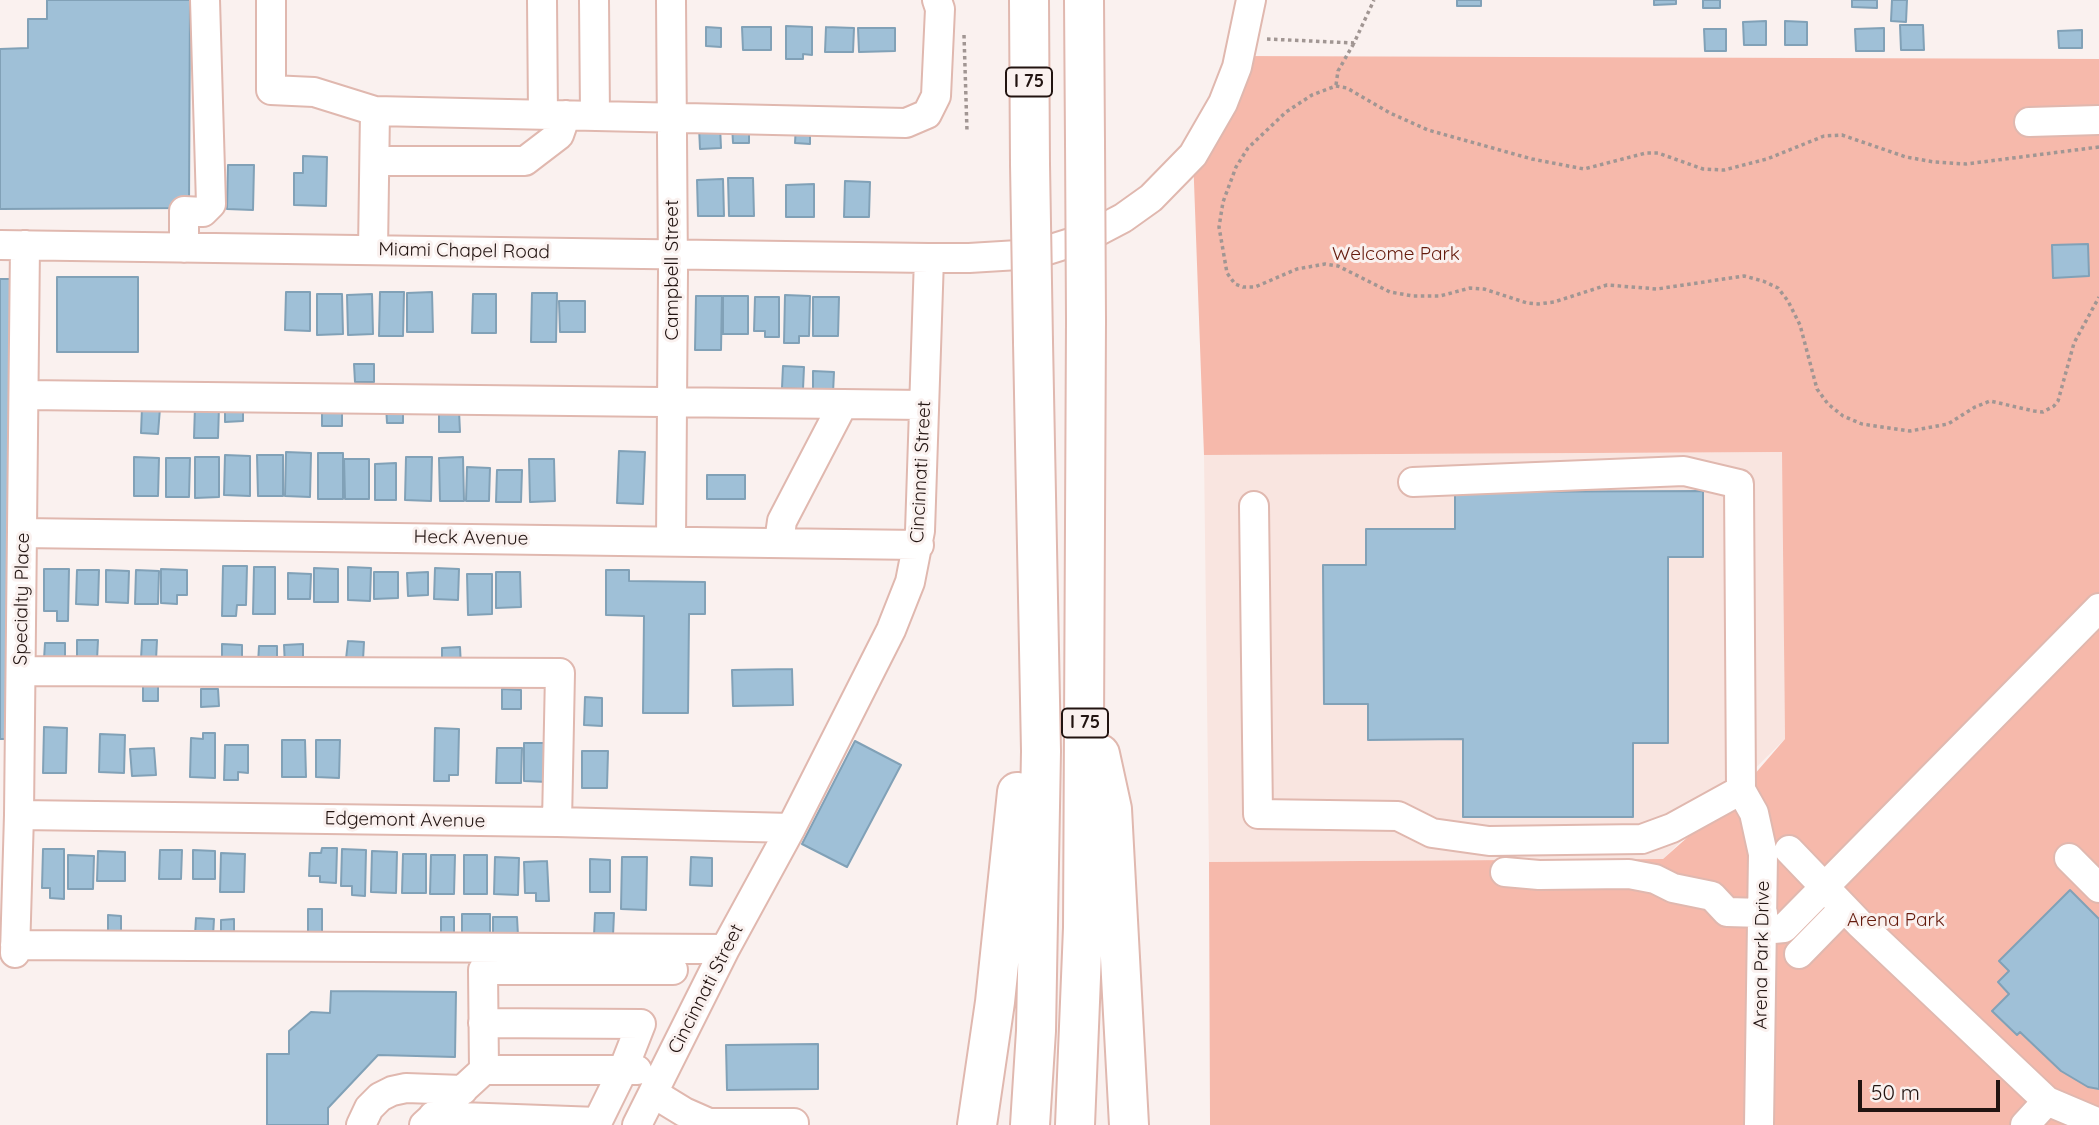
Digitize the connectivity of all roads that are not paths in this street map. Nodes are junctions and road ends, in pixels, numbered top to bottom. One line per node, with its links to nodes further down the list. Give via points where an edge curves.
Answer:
1 (205, 0): 18 (street, via 211,204 203,212 184,211)
2 (271, 0): 10 (street, via 271,90 314,92)
3 (542, 0): 11 (street)
4 (594, 0): 12 (street)
5 (671, 0): 13 (street, Campbell Street)
6 (937, 0): 13 (street, via 936,96 927,114 906,123)
7 (1029, 0): 34 (highway, I 75, bridge)
8 (1084, 0): 35 (highway, I 75, bridge)
9 (1251, 0): 21 (street, via 1237,66 1223,103 1198,146 1151,198 1083,239 1035,254)
10 (375, 111): 11 (street); 16 (street)
11 (554, 114): 12 (street); 16 (street, via 559,135 525,161)
12 (595, 115): 13 (street)
13 (672, 119): 20 (street, Campbell Street)
14 (2099, 121): 15 (street)
15 (2029, 122)
16 (374, 161): 19 (street)
17 (13, 245): 18 (street, Miami Chapel Road); 22 (street, Specialty Place)
18 (184, 248): 19 (street, Miami Chapel Road)
19 (373, 250): 20 (street, Miami Chapel Road)
20 (673, 254): 21 (street, Miami Chapel Road); 23 (street, Campbell Street)
21 (929, 258): 25 (street, Cincinnati Street)
22 (24, 395): 23 (street); 28 (street, Specialty Place)
23 (672, 401): 24 (street); 29 (street, Campbell Street)
24 (843, 404): 25 (street); 30 (street, via 782,521)
25 (924, 405): 31 (street, Cincinnati Street)
26 (1413, 482): 36 (street, via 1684,471 1739,484)
27 (1254, 506): 36 (street, via 1258,814 1398,816 1432,834 1489,841 1642,839)
28 (22, 533): 29 (street, Heck Avenue); 33 (street, Specialty Place)
29 (671, 540): 30 (street, Heck Avenue)
30 (779, 542): 31 (street, Heck Avenue)
31 (919, 545): 39 (street, Cincinnati Street, via 901,609)
32 (2097, 612): 43 (street)
33 (21, 671): 37 (street, Specialty Place); 38 (street, via 559,674)
34 (1038, 680): 62 (highway, via 1019,766 1006,914); 63 (highway, I 75, via 1040,851)
35 (1085, 690): 64 (highway, I 75); 65 (highway, via 1112,809)
36 (1741, 790): 46 (street, Arena Park Drive, via 1754,813 1763,854)
37 (19, 815): 38 (street, Edgemont Avenue); 47 (street, Specialty Place, via 15,949)
38 (557, 821): 39 (street, Edgemont Avenue)
39 (791, 828): 47 (street, Cincinnati Street)
40 (1789, 850): 43 (street)
41 (2069, 858): 44 (street)
42 (1505, 872): 46 (street, via 1654,878 1673,888 1712,895 1727,912)
43 (1825, 888): 45 (street); 46 (street, via 1784,928)
44 (2099, 888)
45 (1844, 908): 48 (street); 55 (street)
46 (1763, 922): 66 (street, Arena Park Drive)
47 (725, 949): 53 (street, Cincinnati Street)
48 (1800, 954)
49 (673, 970): 50 (street, via 483,970)
50 (484, 1023): 51 (street); 52 (street, via 640,1024)
51 (484, 1070): 52 (street); 54 (street)
52 (623, 1070): 53 (street); 59 (street)
53 (659, 1082): 57 (street, via 684,1112 709,1123); 61 (street, Cincinnati Street)
54 (463, 1090): 56 (street); 60 (street, via 392,1091 369,1108)
55 (2047, 1101): 58 (street); 67 (street)
56 (429, 1121): 59 (street)
57 (794, 1123)
58 (2099, 1123)
59 (597, 1124)
60 (361, 1125)
61 (637, 1125)
62 (977, 1125)
63 (1030, 1125)
64 (1075, 1125)
65 (1129, 1125)
66 (1759, 1125)
67 (2025, 1125)

